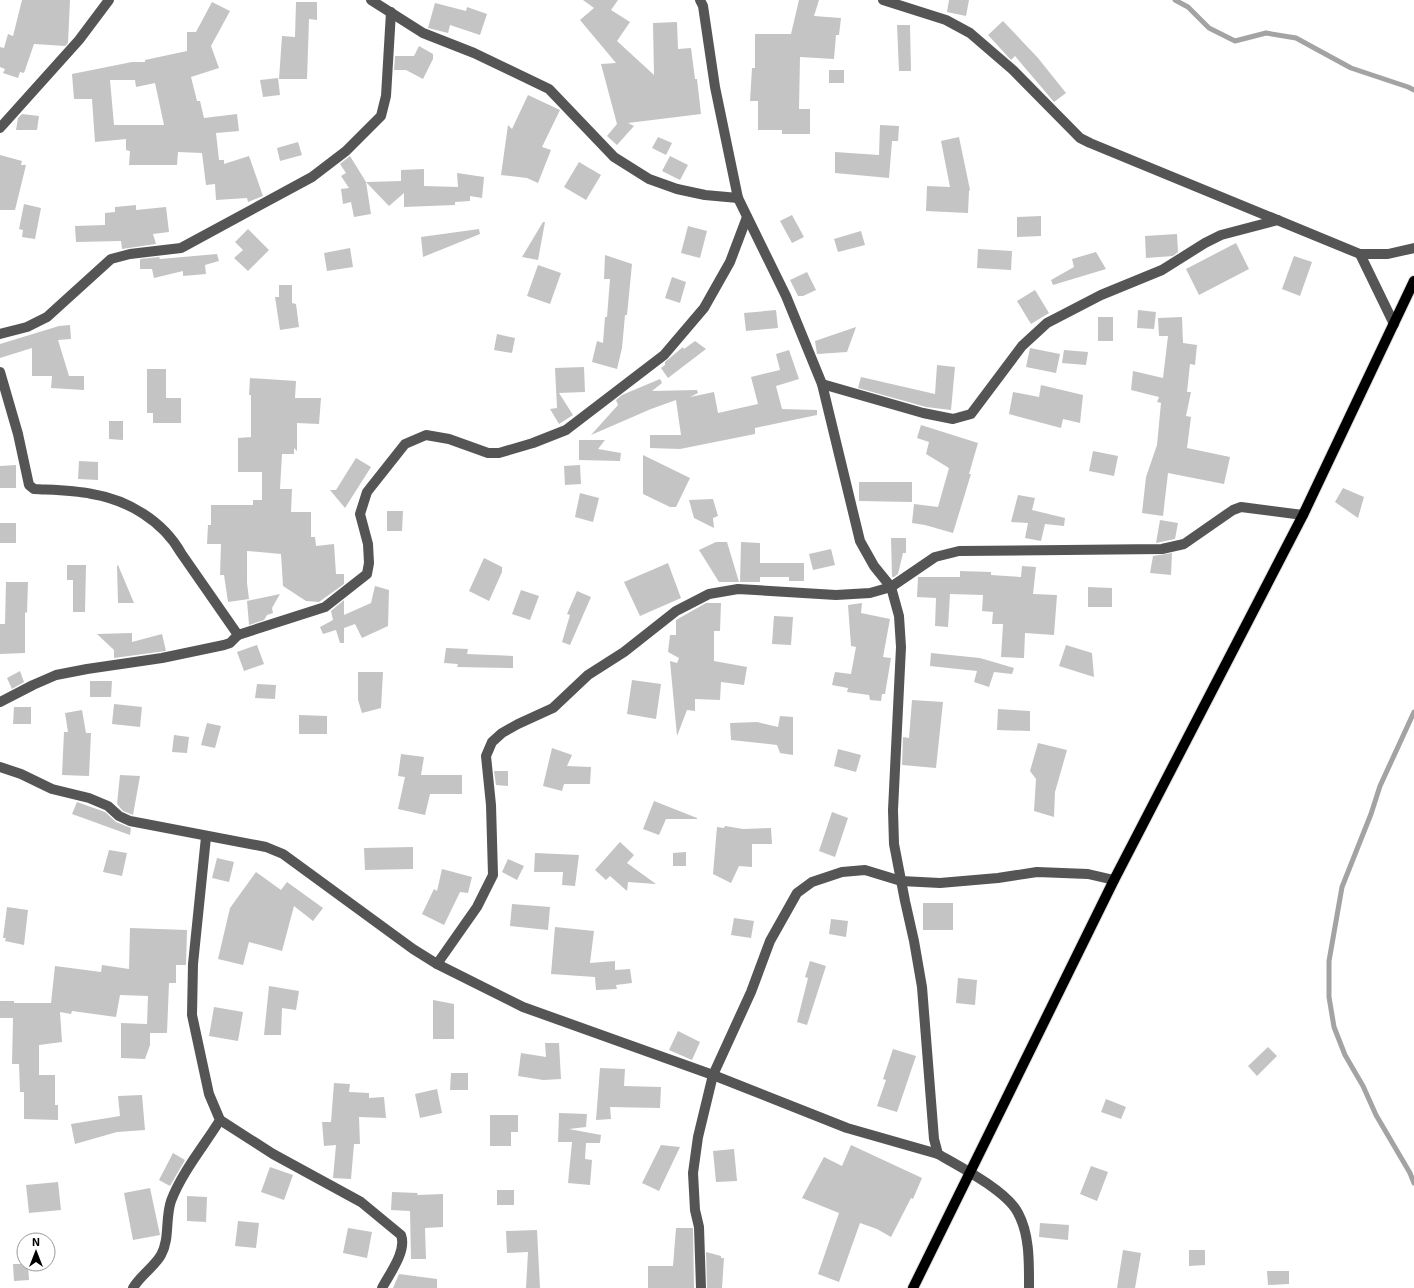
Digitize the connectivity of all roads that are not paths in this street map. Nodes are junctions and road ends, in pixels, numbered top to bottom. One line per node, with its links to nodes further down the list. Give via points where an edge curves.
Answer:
1 (109, 0): 6 (street, via 79,40)
2 (371, 0): 5 (street)
3 (700, 0): 7 (street)
4 (883, 0): 9 (street, via 946,20 970,33 1013,70 1080,138)
5 (391, 12): 7 (street, via 423,33 474,53 549,89 614,157 649,179 705,195); 14 (street, via 386,96 381,116 346,151 312,177 181,248 111,259 47,317 27,327)
6 (0, 128)
7 (738, 198): 8 (street)
8 (748, 217): 16 (street, via 786,296); 19 (street, via 730,262 704,308 664,355 566,430 533,443 499,453 488,453 449,439 426,435 405,444 367,492 360,514 368,544 367,574 325,607)
9 (1278, 220): 11 (street); 16 (street, via 1221,235 1162,270 1101,295 1047,323 1022,346 970,414 953,419 938,416)
10 (1414, 248): 11 (street, via 1388,254)
11 (1360, 254): 13 (street)
12 (1414, 281): 13 (main road)
13 (1394, 324): 17 (main road)
14 (0, 334)
15 (0, 372): 19 (street, via 18,434 29,485 34,489 92,494 114,499 138,510 173,538)
16 (822, 384): 18 (street, via 860,541 874,566)
17 (1304, 515): 18 (street, via 1241,507 1232,510 1184,544 1162,549 959,551 935,557); 23 (main road)
18 (891, 587): 24 (street, via 899,616 901,648 893,810 894,844); 25 (street, via 870,593 836,595 738,589 709,594 676,611 624,652 588,675 553,708 502,733 492,742 486,756 491,805 493,875 477,907)
19 (238, 635): 20 (street, via 224,645 56,675)
20 (0, 702)
21 (0, 767): 22 (street, via 52,789 89,798 108,806 119,816 130,821)
22 (206, 837): 25 (street, via 266,847 283,854 357,910); 27 (street, via 193,964 192,1015 209,1094)
23 (1114, 880): 24 (street, via 1088,874 1037,872 940,883); 29 (main road)
24 (901, 881): 26 (street, via 865,870 842,872 812,882 797,893 770,941 751,992); 28 (street, via 922,987 931,1121)
25 (437, 964): 26 (street, via 523,1007)
26 (713, 1076): 28 (street, via 847,1128); 32 (street, via 692,1173 699,1227)
27 (220, 1120): 30 (street, via 170,1203 168,1234 161,1256); 31 (street, via 273,1154 361,1202 401,1234 402,1249)
28 (938, 1154): 29 (street)
29 (971, 1173): 33 (main road); 34 (street, via 1008,1201 1018,1212 1027,1246)
30 (133, 1288)
31 (382, 1288)
32 (701, 1288)
33 (913, 1288)
34 (1029, 1288)

